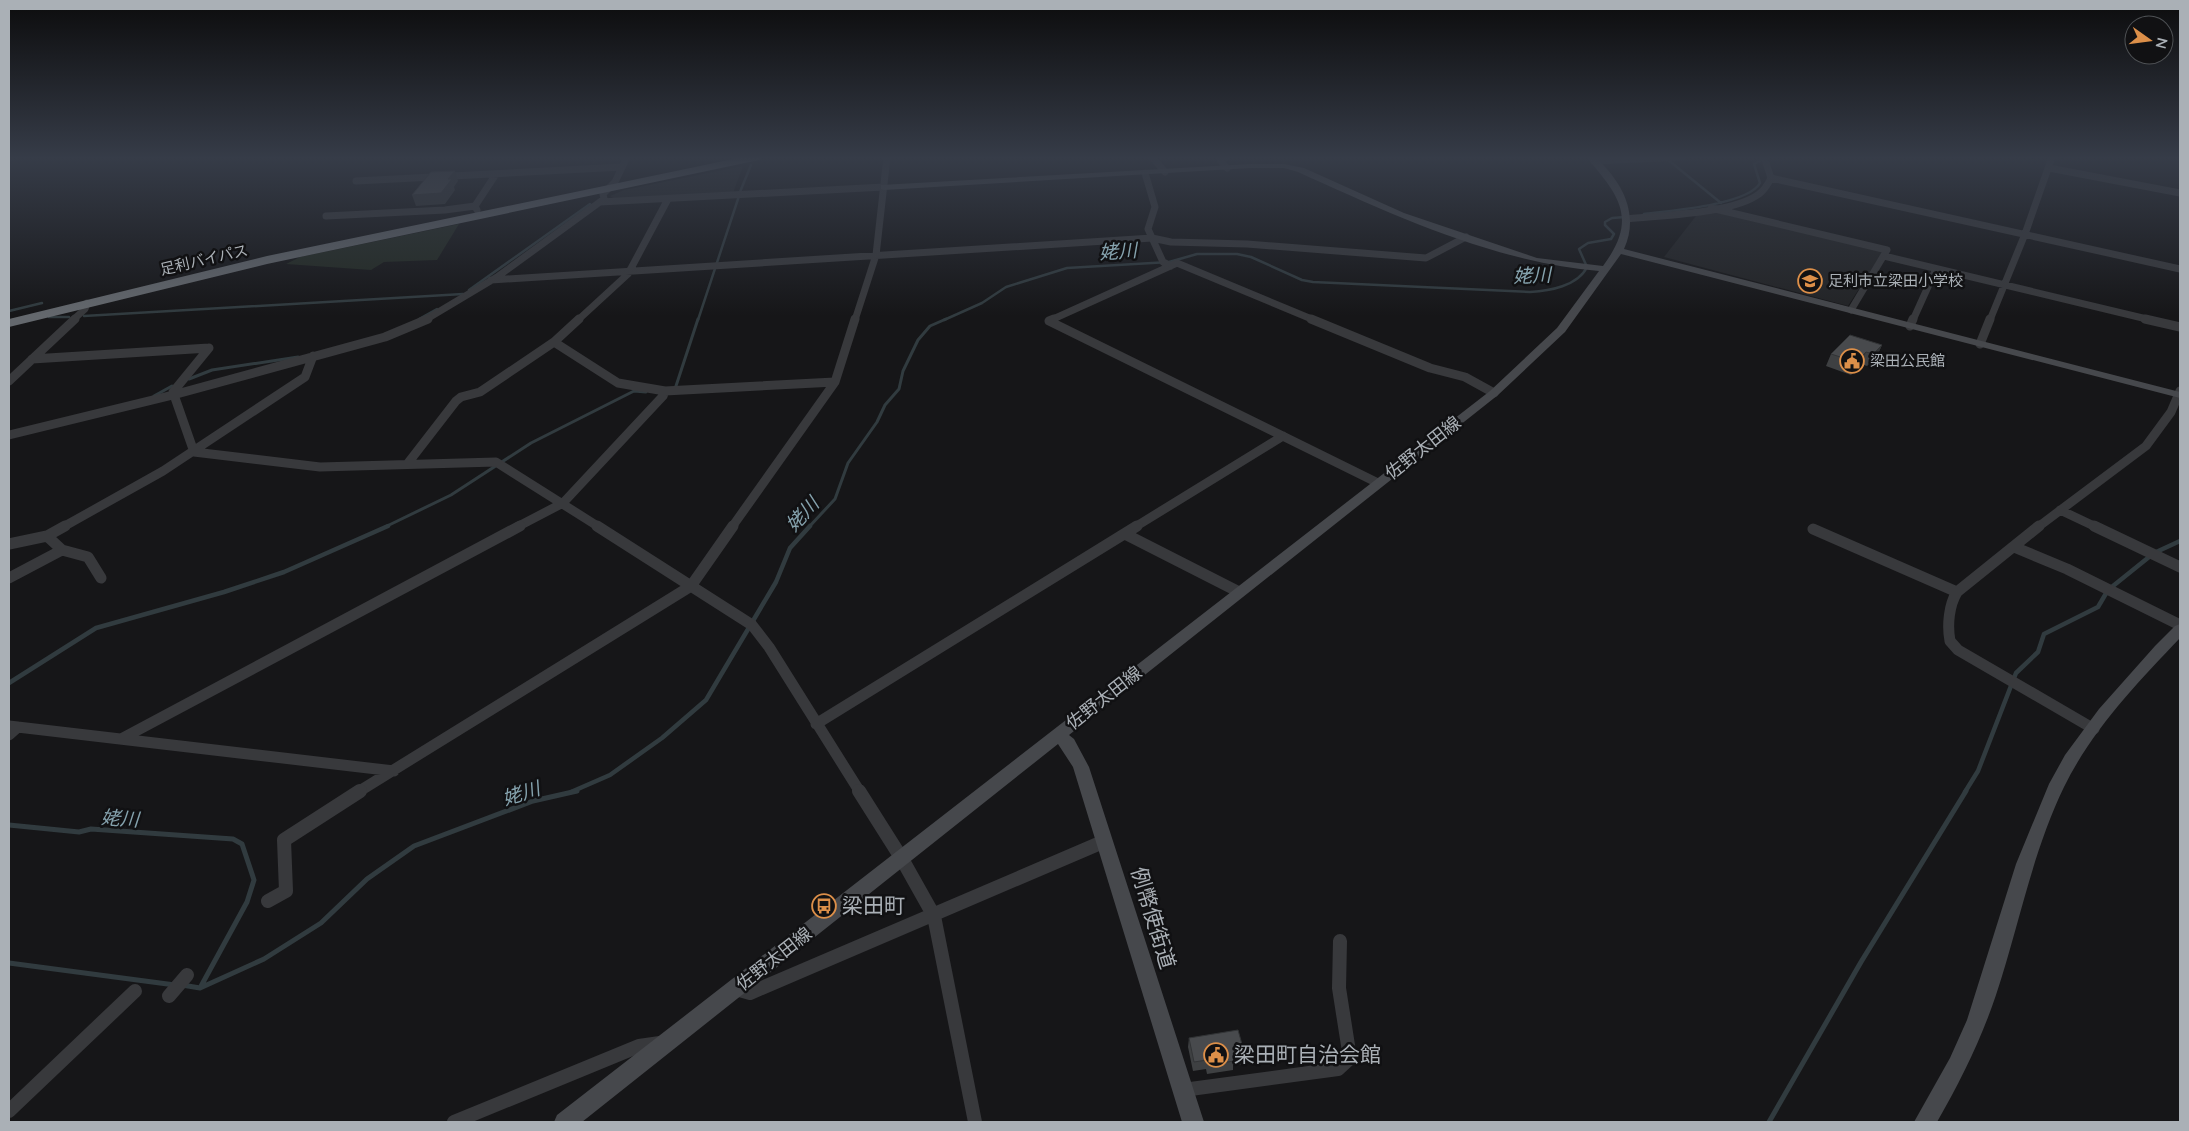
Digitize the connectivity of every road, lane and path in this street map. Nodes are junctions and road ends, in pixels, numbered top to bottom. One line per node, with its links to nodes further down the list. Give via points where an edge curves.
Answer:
1 (448, 210): 14 (street)
2 (468, 210): 31 (highway, 足利バイパス)
3 (500, 210): 29 (highway, 足利バイパス)
4 (589, 210): 27 (street)
5 (662, 210): 26 (street)
6 (881, 210): 20 (street)
7 (1155, 210): 18 (street, via 1148,229)
8 (1390, 210): 17 (street)
9 (1624, 210): 15 (street)
10 (1694, 210): 15 (street)
11 (1718, 210): 21 (street, via 1887,250)
12 (1915, 210): 16 (street)
13 (2034, 210): 16 (street)
14 (326, 216)
15 (1626, 217): 19 (street, via 1623,240)
16 (2025, 234): 24 (street); 28 (street)
17 (1466, 237): 18 (street, via 1426,258 1247,244 1171,242); 23 (street, via 1544,262)
18 (1152, 238): 20 (street); 22 (street, via 1163,262)
19 (1618, 250): 23 (street, 佐野太田線); 30 (street)
20 (876, 255): 26 (street); 40 (street)
21 (1884, 256): 25 (street); 30 (street)
22 (1171, 266): 42 (street, via 1178,263 1430,368 1465,377); 46 (street, via 1049,321)
23 (1601, 268): 42 (street, 佐野太田線, via 1562,329)
24 (2180, 268)
25 (1936, 269): 28 (street); 33 (street)
26 (631, 270): 27 (street); 35 (street)
27 (491, 280): 37 (street, via 456,303 397,333)
28 (2004, 285): 34 (street); 36 (street)
29 (86, 303): 32 (highway, 足利バイパス); 38 (street, via 85,309)
30 (1850, 310): 33 (street)
31 (9, 317)
32 (9, 323)
33 (1910, 326): 36 (street)
34 (2180, 327)
35 (554, 342): 41 (street, via 618,383); 48 (street, via 480,392 462,397)
36 (1980, 344): 43 (street)
37 (313, 356): 44 (street); 47 (street, via 305,377)
38 (32, 359): 39 (street); 44 (street, via 209,348)
39 (9, 381)
40 (835, 382): 41 (street); 61 (street)
41 (665, 391): 50 (street)
42 (1494, 393): 49 (street, 佐野太田線)
43 (2180, 394): 51 (street, via 2165,423 2135,459)
44 (173, 395): 45 (street); 47 (street)
45 (9, 435)
46 (1283, 436): 49 (street); 53 (street)
47 (194, 452): 48 (street, via 320,467); 54 (street)
48 (408, 463): 50 (street, via 496,462)
49 (1378, 483): 62 (street, 佐野太田線)
50 (563, 503): 61 (street); 71 (street)
51 (2060, 510): 56 (street); 58 (street)
52 (1813, 529): 63 (street)
53 (1125, 534): 62 (street); 66 (street)
54 (47, 536): 55 (street); 57 (street)
55 (9, 544)
56 (2014, 547): 63 (street); 64 (street, via 2067,569)
57 (62, 550): 59 (street); 60 (street, via 88,557)
58 (2180, 567)
59 (9, 578)
60 (101, 578)
61 (691, 586): 66 (street, via 752,625); 72 (street)
62 (1239, 592): 69 (street, 佐野太田線)
63 (1957, 592): 68 (street, via 1950,610 1949,636 1958,650)
64 (2180, 625)
65 (2180, 629): 68 (street, via 2137,674)
66 (816, 724): 74 (street)
67 (13, 726): 70 (street); 71 (street)
68 (2094, 728): 89 (street, via 2066,769 2045,809 2007,919 1984,1002 1959,1065)
69 (1057, 734): 73 (street, 例幣使街道, via 1068,743 1081,767); 74 (street, 佐野太田線)
70 (9, 736)
71 (122, 739): 72 (street)
72 (394, 771): 75 (street, via 284,840 286,891)
73 (1105, 841): 76 (street); 83 (street, 例幣使街道)
74 (902, 859): 76 (street); 79 (street, 佐野太田線)
75 (268, 901)
76 (934, 916): 79 (street, via 750,993); 87 (street)
77 (1340, 941): 83 (street, via 1339,988 1350,1058 1338,1069)
78 (187, 975): 81 (street)
79 (736, 989): 82 (street, 佐野太田線)
80 (135, 991): 84 (street)
81 (169, 996)
82 (668, 1042): 85 (street, via 639,1046); 86 (street, 佐野太田線)
83 (1183, 1090): 88 (street, 例幣使街道)
84 (9, 1111)
85 (454, 1122)
86 (565, 1122)
87 (975, 1122)
88 (1193, 1122)
89 (1925, 1122)

